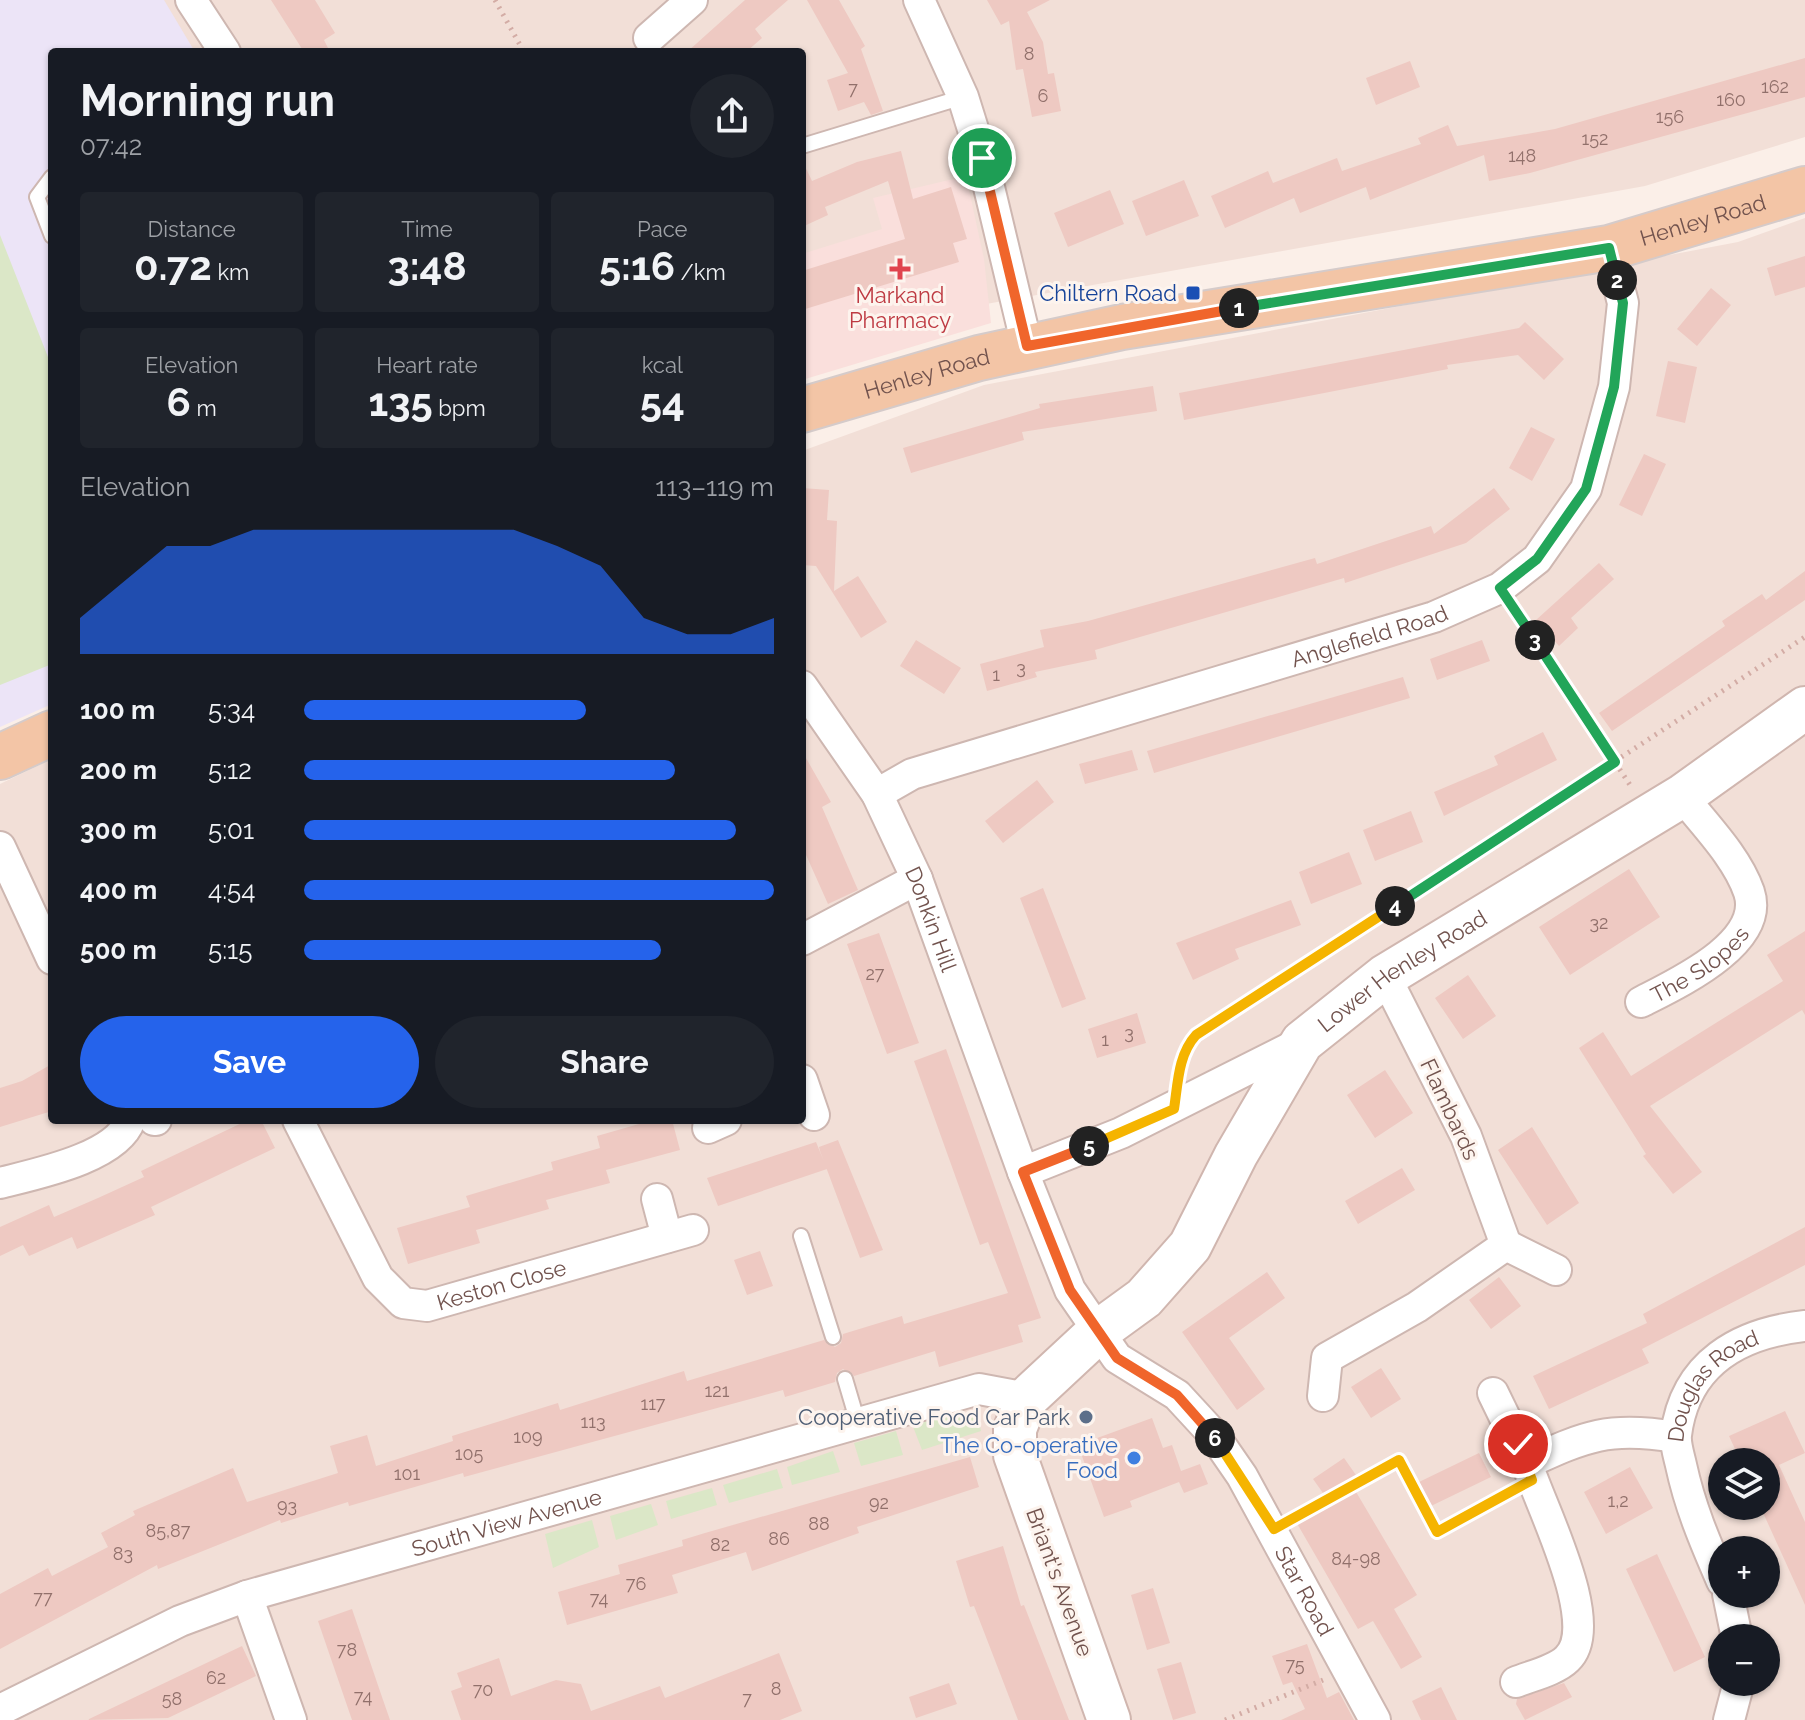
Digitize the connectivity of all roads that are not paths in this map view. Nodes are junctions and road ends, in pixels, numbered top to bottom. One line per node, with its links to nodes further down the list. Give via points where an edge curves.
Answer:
1 (191, 0): 5 (street)
2 (692, 0): 4 (street)
3 (919, 0): 6 (street)
4 (649, 38)
5 (222, 48)
6 (963, 97): 7 (lane); 12 (street)
7 (806, 145)
8 (48, 182): 10 (lane, via 37,197)
9 (1805, 189): 11 (main road, Henley Road)
10 (48, 226)
11 (1609, 248): 12 (main road, Henley Road); 18 (street, Anglefield Road, via 1623,303 1614,387 1586,489 1537,559 1500,588 1434,617 912,774)
12 (1027, 346): 13 (main road, Henley Road)
13 (806, 409)
14 (806, 692): 18 (street, Donkin Hill)
15 (1805, 708): 19 (main road, Lower Henley Road)
16 (48, 735): 17 (main road)
17 (0, 757)
18 (877, 794): 21 (street, Donkin Hill)
19 (1682, 796): 24 (main road, Lower Henley Road); 25 (street, The Slopes, via 1742,876 1751,896 1748,922 1730,946 1698,972)
20 (0, 847): 23 (street)
21 (917, 879): 22 (street); 31 (street, Donkin Hill)
22 (806, 938)
23 (48, 950)
24 (1385, 976): 26 (main road, Lower Henley Road); 35 (street, Flambards, via 1466,1136)
25 (1641, 1002)
26 (1302, 1042): 31 (street, via 1174,1109); 38 (main road, Lower Henley Road, via 1190,1246 1144,1298)
27 (806, 1092): 28 (street)
28 (814, 1115)
29 (127, 1124): 32 (street, via 115,1142 45,1172)
30 (300, 1124): 33 (street, Keston Close, via 378,1278 403,1303 427,1306 680,1233)
31 (1023, 1172): 38 (street, Donkin Hill, via 1070,1290)
32 (0, 1183)
33 (657, 1199)
34 (801, 1236): 39 (lane)
35 (1506, 1245): 36 (street); 42 (street, via 1427,1300 1314,1360)
36 (1556, 1270)
37 (1805, 1326): 45 (street, Douglas Road, via 1769,1330 1716,1355 1687,1397)
38 (1100, 1330): 43 (main road); 54 (street, Star Road, via 1117,1358 1177,1395 1213,1434 1274,1529)
39 (833, 1337)
40 (845, 1379): 44 (lane)
41 (1493, 1393): 46 (street)
42 (1323, 1396)
43 (1027, 1398): 44 (street, South View Avenue, via 979,1389); 53 (main road, Briant's Avenue, via 1015,1429 1015,1455)
44 (858, 1423): 48 (street, South View Avenue)
45 (1675, 1437): 46 (street, via 1633,1430 1585,1436); 47 (street, Douglas Road, via 1691,1510)
46 (1529, 1472): 49 (street, via 1573,1588 1578,1639 1568,1659)
47 (1708, 1549)
48 (247, 1596): 51 (street, South View Avenue, via 180,1621); 52 (street)
49 (1516, 1682)
50 (1735, 1696): 55 (street)
51 (0, 1710)
52 (291, 1720)
53 (1109, 1720)
54 (1375, 1720)
55 (1729, 1720)

